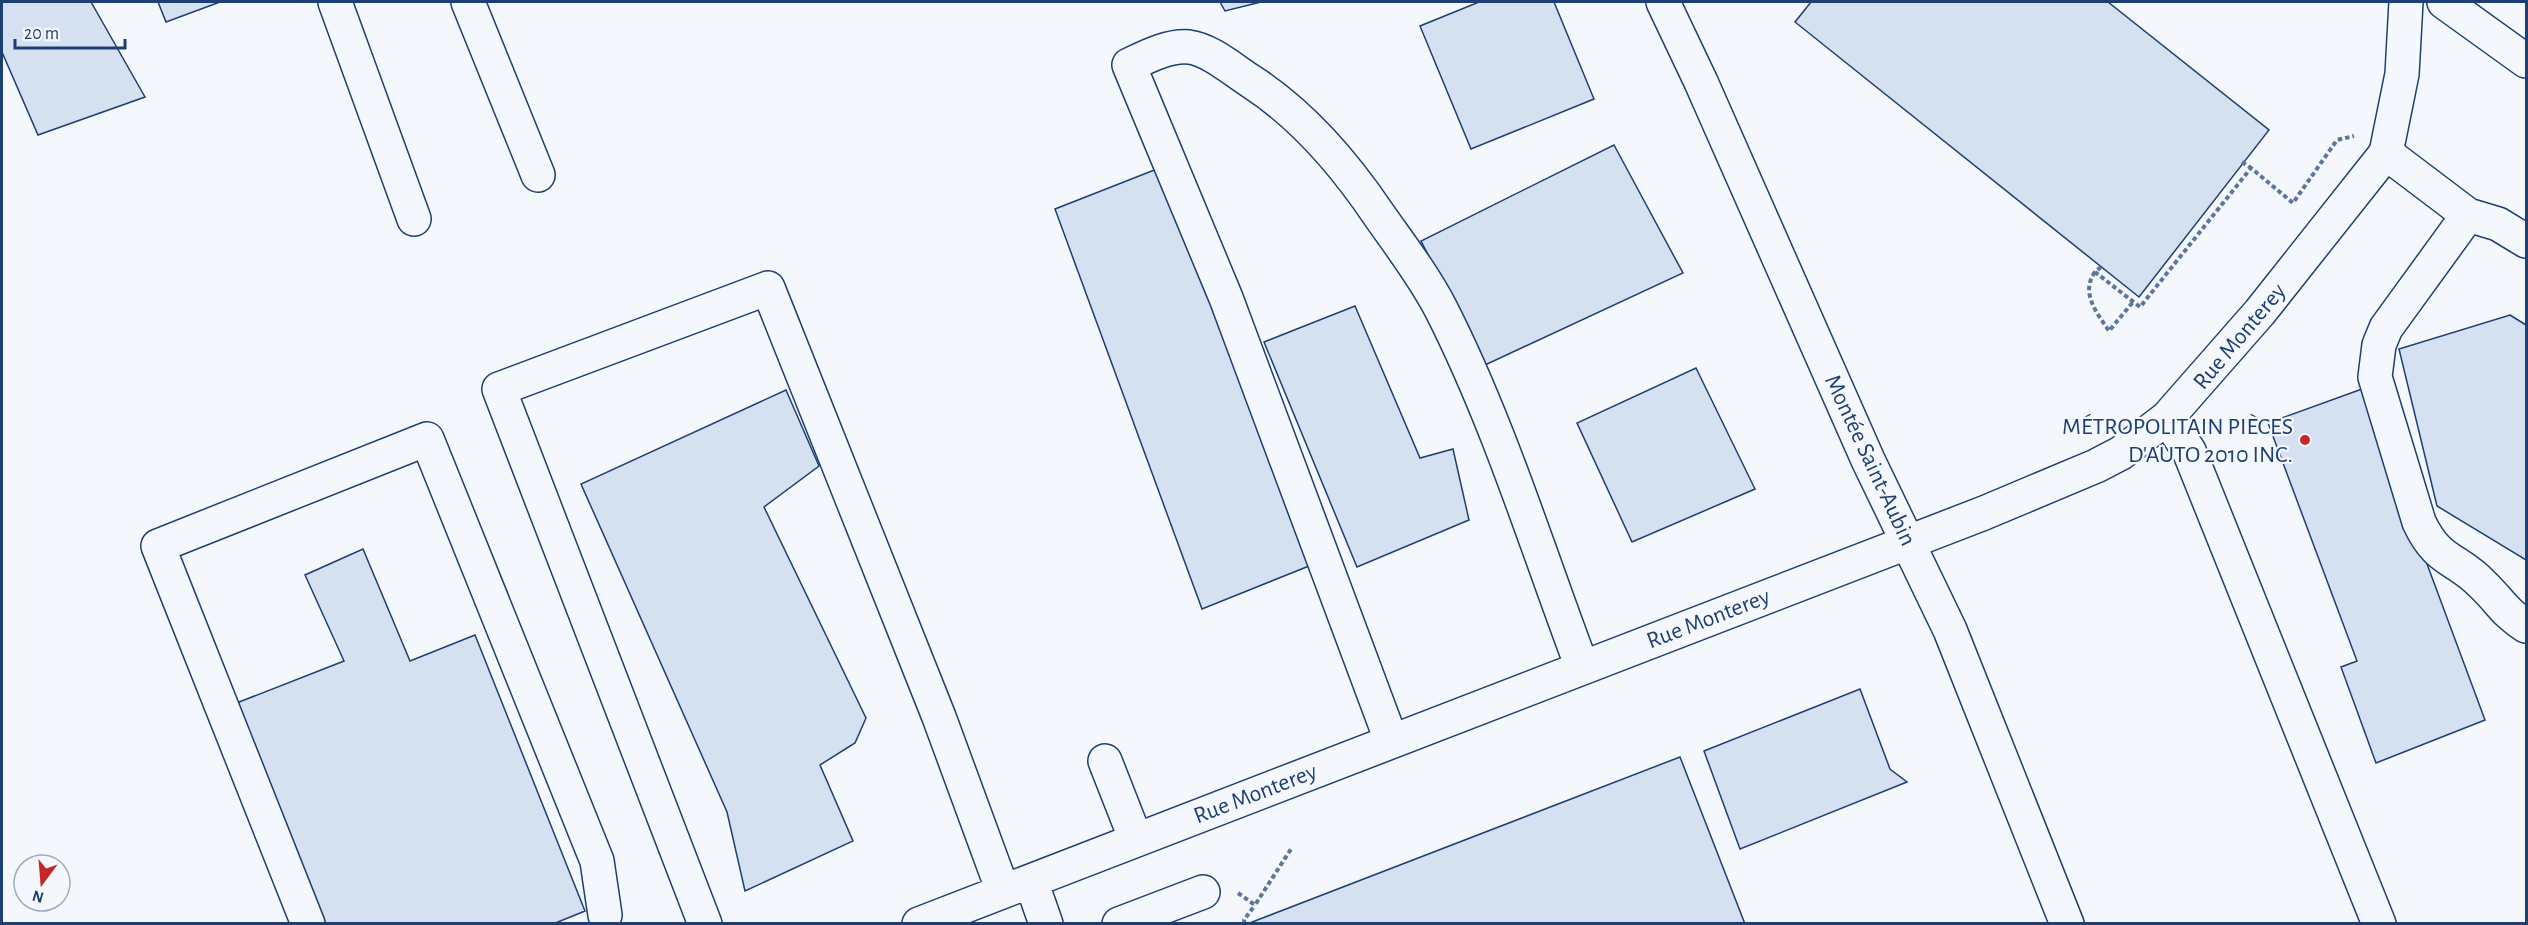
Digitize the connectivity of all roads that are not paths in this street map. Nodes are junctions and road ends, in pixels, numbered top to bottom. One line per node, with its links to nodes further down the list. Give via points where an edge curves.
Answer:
1 (335, 2): 10 (street)
2 (468, 2): 8 (street)
3 (1663, 2): 13 (street, Montée Saint-Aubin)
4 (2406, 2): 7 (street, via 2402,74)
5 (2444, 2): 6 (street)
6 (2526, 61)
7 (2386, 153): 9 (street); 12 (street, Rue Monterey, via 2260,312)
8 (538, 175)
9 (2468, 214): 11 (street, via 2498,224); 14 (street, via 2386,328 2379,345 2375,377 2427,539 2436,551 2481,582 2508,615)
10 (414, 219)
11 (2526, 241)
12 (2167, 418): 13 (street, Rue Monterey, via 2121,453 2096,466); 28 (street, via 2188,452)
13 (1908, 541): 15 (street, Rue Monterey); 27 (street, Montée Saint-Aubin, via 1954,640)
14 (2526, 626)
15 (1582, 667): 16 (street, Rue Monterey); 16 (street, via 1481,396 1445,318 1414,265 1348,171 1297,117 1212,56 1190,47 1149,56 1129,65 1226,298)
16 (1391, 740): 18 (street, Rue Monterey)
17 (1105, 761): 18 (street)
18 (1136, 840): 19 (street, Rue Monterey)
19 (1017, 886): 23 (street, via 939,717 768,288 499,389); 24 (street, Rue Monterey); 25 (street)
20 (1203, 892): 26 (street)
21 (598, 921): 22 (street, via 597,861 427,439 158,546)
22 (308, 924)
23 (705, 924)
24 (919, 924)
25 (1046, 924)
26 (1119, 924)
27 (2067, 924)
28 (2379, 924)

